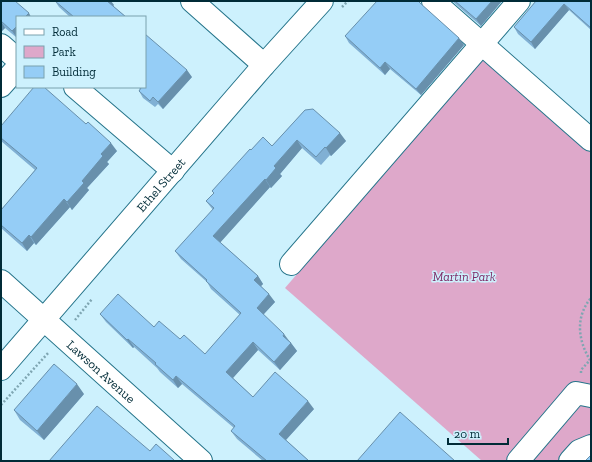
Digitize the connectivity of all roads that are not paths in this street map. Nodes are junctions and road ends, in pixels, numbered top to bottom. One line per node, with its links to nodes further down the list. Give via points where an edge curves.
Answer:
1 (192, 1): 8 (street)
2 (322, 1): 8 (street, Ethel Street)
3 (433, 1): 5 (street)
4 (519, 1): 5 (street)
5 (482, 44): 12 (street); 14 (street)
6 (1, 45): 7 (street)
7 (16, 57)
8 (264, 65): 13 (street, Ethel Street)
9 (16, 69): 10 (street)
10 (1, 86)
11 (76, 88): 13 (street)
12 (591, 140)
13 (173, 171): 16 (street, Ethel Street)
14 (291, 264)
15 (1, 281): 16 (street, Lawson Avenue)
16 (44, 319): 17 (street, Ethel Street); 20 (street, Lawson Avenue)
17 (1, 369)
18 (584, 394): 21 (street)
19 (591, 446): 22 (street, via 579,451)
20 (201, 461)
21 (518, 461)
22 (570, 461)

